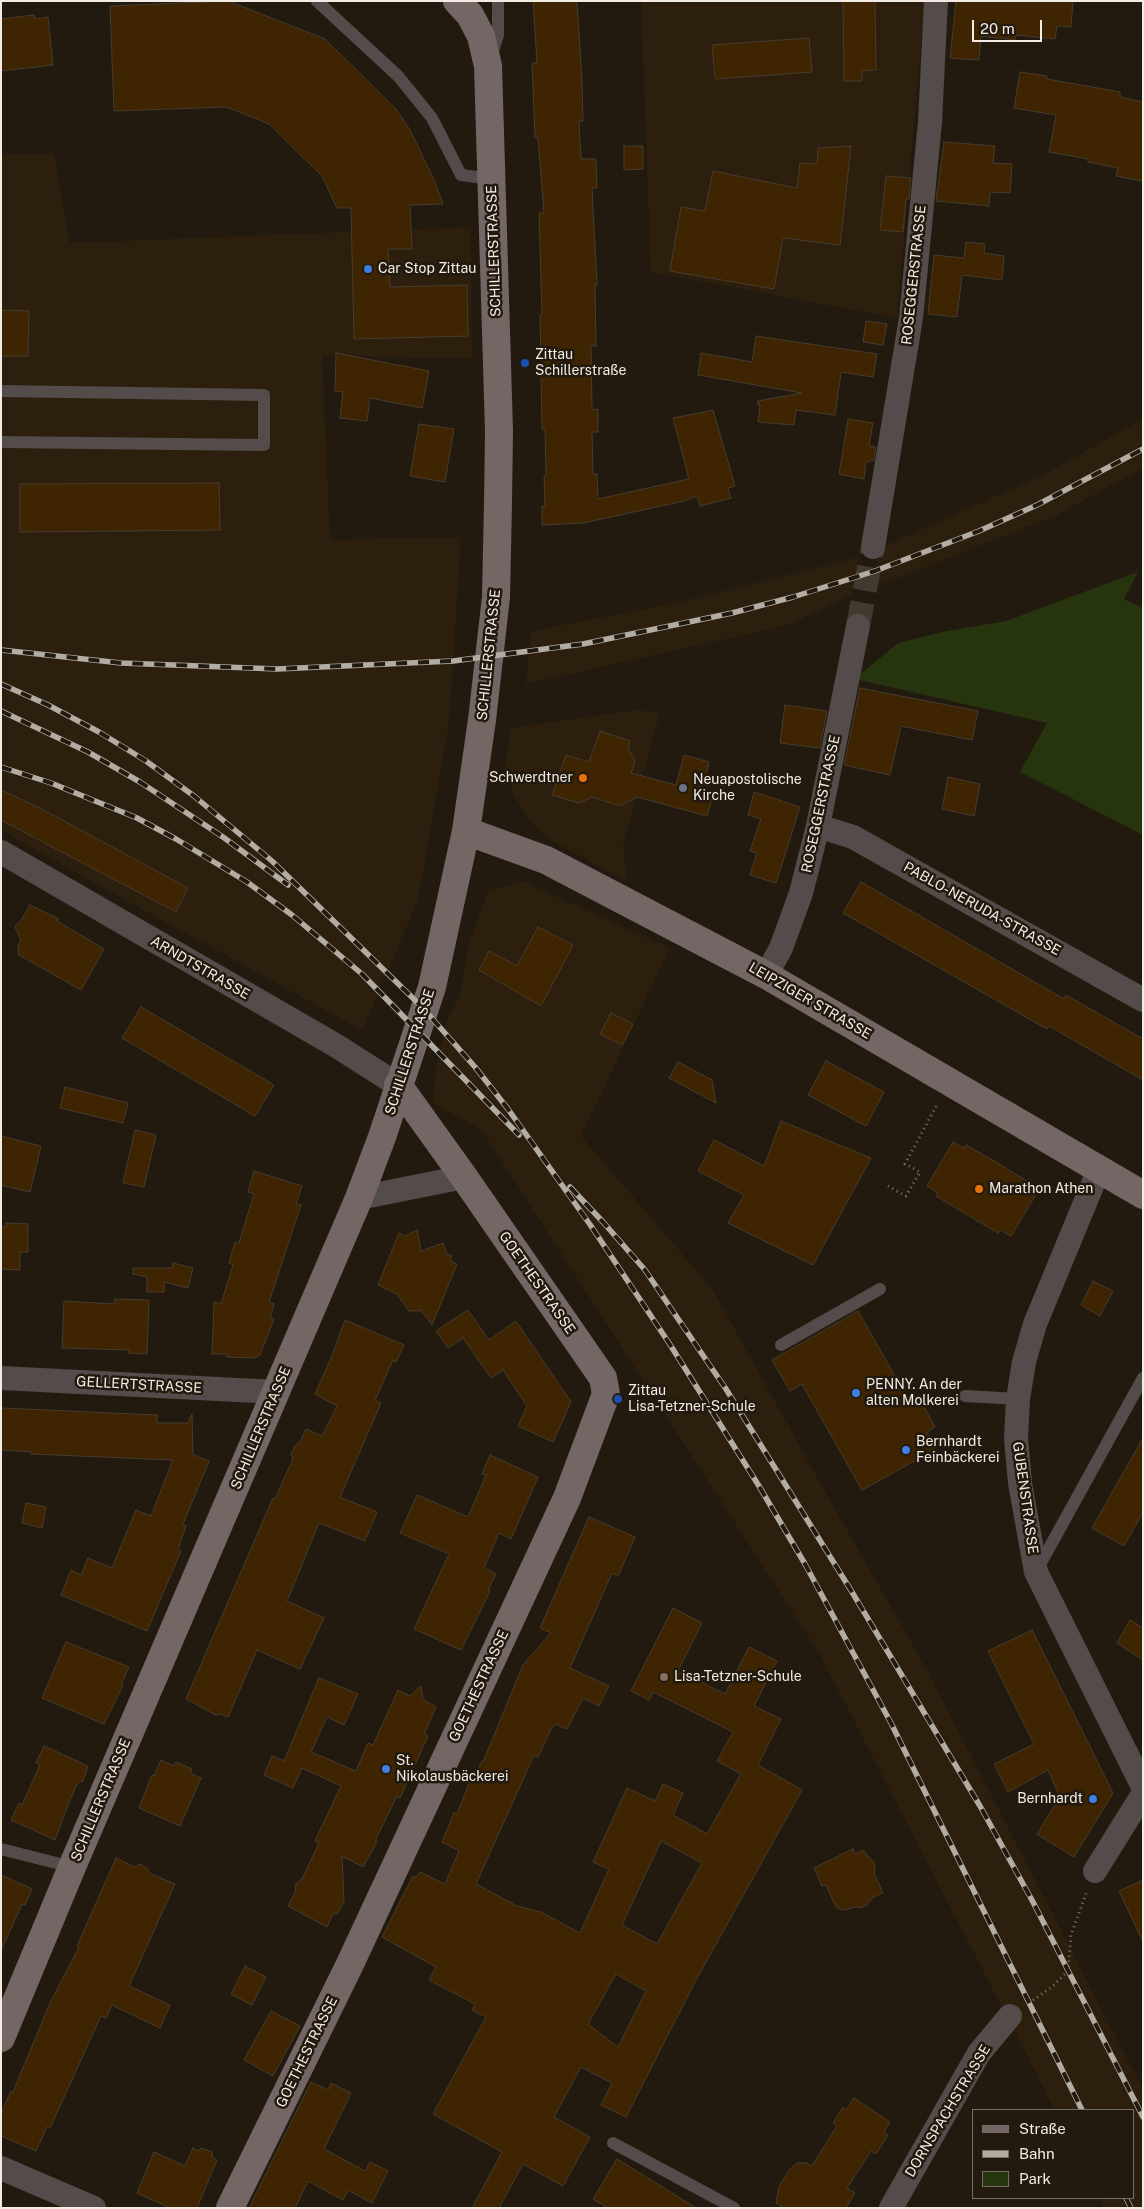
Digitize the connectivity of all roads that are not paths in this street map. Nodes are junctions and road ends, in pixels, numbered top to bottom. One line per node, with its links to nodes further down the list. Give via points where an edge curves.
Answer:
1 (316, 1): 6 (lane, via 398,76 432,118 461,175)
2 (457, 1): 5 (main road, SCHILLERSTRASSE, via 470,15 481,36)
3 (498, 1): 5 (lane, via 498,34)
4 (936, 1): 9 (street, ROSEGGERSTRASSE, via 930,122 911,318)
5 (488, 66): 6 (main road, SCHILLERSTRASSE)
6 (492, 179): 12 (main road, SCHILLERSTRASSE, via 499,431 496,597)
7 (1, 391): 8 (lane, via 264,395 264,445)
8 (1, 442)
9 (873, 547)
10 (858, 626): 11 (street, ROSEGGERSTRASSE)
11 (818, 826): 14 (street, ROSEGGERSTRASSE, via 801,893 781,948); 15 (street, PABLO-NERUDA-STRASSE, via 853,837)
12 (466, 831): 14 (main road, LEIPZIGER STRASSE, via 546,860); 16 (main road, SCHILLERSTRASSE, via 432,987)
13 (1, 852): 16 (street, ARNDTSTRASSE, via 328,1041)
14 (766, 975): 17 (main road, LEIPZIGER STRASSE)
15 (1143, 1000)
16 (398, 1085): 18 (main road, GOETHESTRASSE); 20 (main road, SCHILLERSTRASSE)
17 (1099, 1169): 19 (main road, LEIPZIGER STRASSE); 27 (street, GUBENSTRASSE, via 1035,1324)
18 (464, 1177): 20 (street); 39 (main road, GOETHESTRASSE, via 603,1378 606,1394 567,1498 350,1964)
19 (1143, 1195)
20 (359, 1198): 25 (main road, SCHILLERSTRASSE)
21 (880, 1289): 22 (lane)
22 (781, 1345)
23 (1, 1378): 25 (street, GELLERTSTRASSE)
24 (1143, 1378): 28 (lane)
25 (277, 1392): 32 (main road, SCHILLERSTRASSE)
26 (965, 1396): 27 (lane)
27 (1018, 1400): 28 (street, GUBENSTRASSE, via 1016,1438 1020,1483)
28 (1036, 1572): 29 (street, GUBENSTRASSE)
29 (1143, 1787)
30 (1143, 1794): 33 (street)
31 (1, 1849): 32 (lane)
32 (72, 1867): 35 (main road, SCHILLERSTRASSE)
33 (1095, 1871)
34 (1010, 2016): 41 (street, DORNSPACHSTRASSE, via 979,2054)
35 (1, 2038)
36 (613, 2143): 40 (lane)
37 (1, 2168): 38 (street)
38 (94, 2208)
39 (230, 2208)
40 (734, 2208)
41 (891, 2208)

